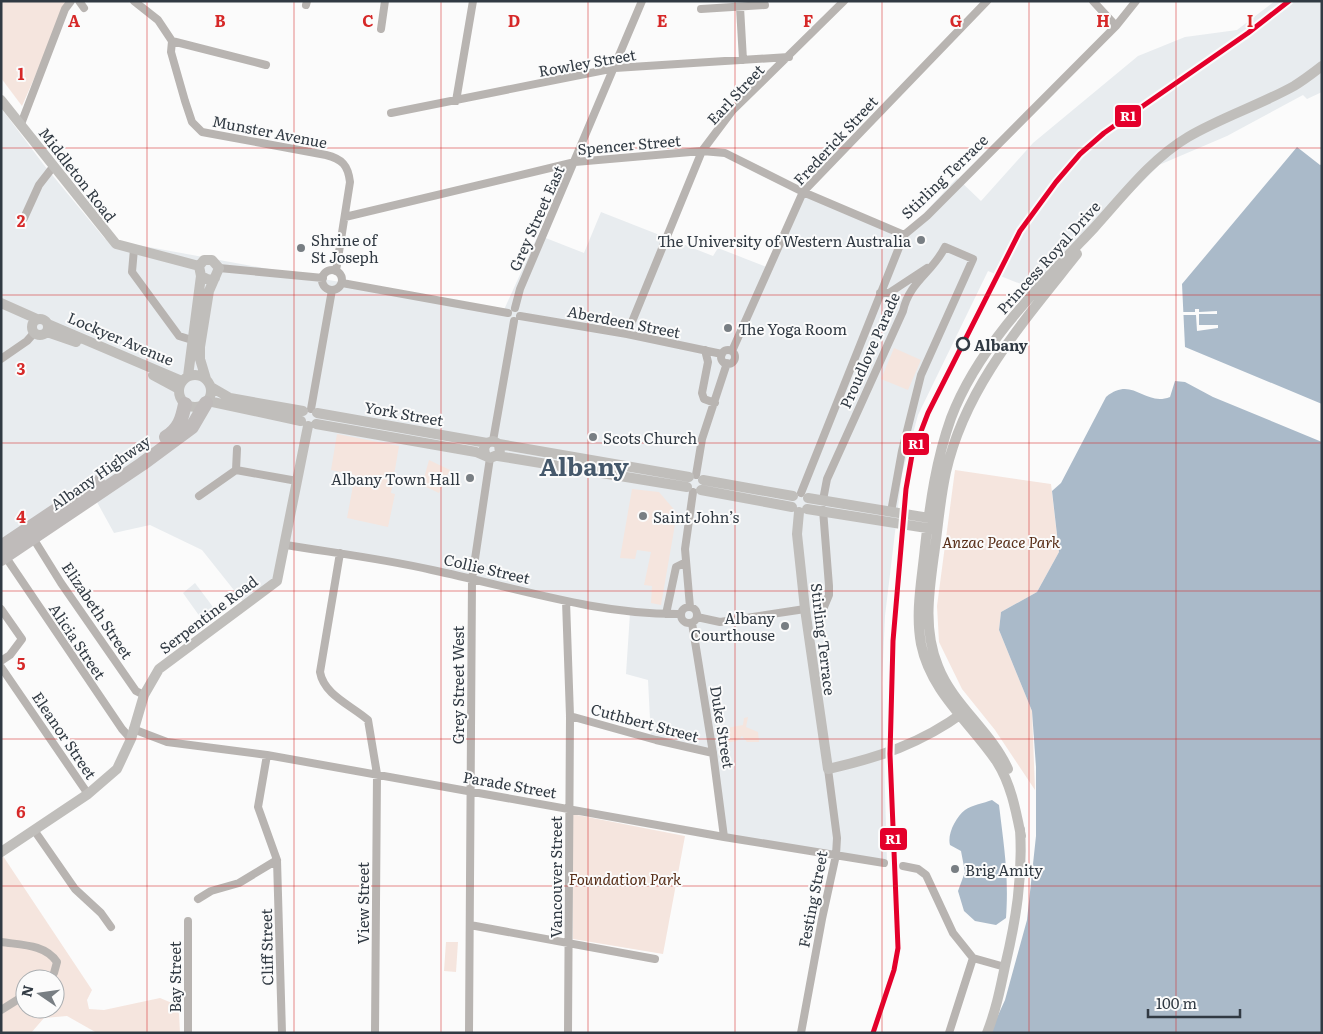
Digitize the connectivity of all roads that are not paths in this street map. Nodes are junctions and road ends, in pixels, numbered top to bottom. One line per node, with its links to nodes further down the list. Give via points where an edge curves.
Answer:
1 (71, 1): 24 (street, via 65,8)
2 (134, 1): 15 (street, Munster Avenue, via 158,20)
3 (385, 1): 14 (street)
4 (473, 1): 22 (street)
5 (642, 1): 20 (street, Grey Street East)
6 (987, 1): 28 (street, Frederick Street)
7 (1092, 1): 13 (street)
8 (1136, 1): 13 (street, Stirling Terrace)
9 (841, 2): 16 (street, Earl Street)
10 (765, 5): 11 (street)
11 (740, 7): 12 (street); 17 (street)
12 (701, 9)
13 (1116, 26): 31 (street, Stirling Terrace, via 927,216)
14 (381, 29)
15 (172, 41): 18 (street); 30 (street, Munster Avenue, via 172,52 192,122 202,132 343,161 350,182)
16 (790, 57): 17 (street, Rowley Street); 25 (street, Earl Street, via 732,112)
17 (743, 60): 20 (street, Rowley Street)
18 (266, 65)
19 (1322, 66): 42 (main road, Princess Royal Drive, via 1294,86 1188,137 1159,160)
20 (615, 68): 22 (street, Rowley Street); 26 (street, Grey Street East)
21 (3, 101): 24 (main road, Middleton Road)
22 (456, 101): 23 (street, Rowley Street)
23 (391, 113)
24 (21, 124): 27 (main road, Middleton Road)
25 (702, 151): 26 (street, Spencer Street); 28 (street, Spencer Street, via 725,153); 50 (street, Earl Street)
26 (576, 162): 30 (street, Spencer Street); 44 (street, Grey Street East, via 520,289)
27 (53, 167): 29 (street, via 38,185); 32 (main road, Middleton Road, via 109,237 116,244)
28 (803, 192): 31 (street, Spencer Street); 53 (street, Frederick Street)
29 (24, 218)
30 (344, 218): 36 (street)
31 (904, 235): 41 (street, Stirling Terrace)
32 (134, 249): 35 (main road, Middleton Road); 51 (street, via 132,272 179,336)
33 (938, 262): 41 (street, via 889,293); 72 (street, Proudlove Parade, via 920,279 906,300 827,479); 74 (street, Proudlove Parade, via 945,247 973,259 921,375)
34 (219, 268): 35 (main road, via 215,261 208,259); 37 (main road); 38 (street)
35 (200, 271): 37 (main road, via 209,280); 51 (main road)
36 (336, 271): 38 (street, via 330,271); 39 (street)
37 (215, 278): 58 (main road, via 209,291 200,347 200,359)
38 (323, 278): 40 (street, via 326,288)
39 (342, 283): 40 (street); 46 (street)
40 (332, 290): 62 (street, Serpentine Road)
41 (880, 293): 70 (street, Stirling Terrace)
42 (1039, 293): 71 (main road, Princess Royal Drive, via 989,350 964,389 943,443); 76 (main road, Princess Royal Drive, via 971,402 946,471)
43 (1, 304): 48 (main road)
44 (515, 308): 46 (street); 47 (street, via 520,312)
45 (1, 311): 48 (main road)
46 (508, 313): 47 (street, via 510,319)
47 (517, 318): 50 (street, Aberdeen Street); 63 (street)
48 (34, 326): 49 (main road, via 40,335); 49 (main road, Lockyer Avenue, via 43,319); 55 (street, via 27,342)
49 (47, 328): 57 (main road, Lockyer Avenue, via 113,357)
50 (627, 334): 52 (street, Aberdeen Street)
51 (192, 340): 57 (main road)
52 (705, 350): 54 (street, Aberdeen Street); 60 (street, via 708,362 702,393 704,399)
53 (732, 351): 54 (street); 56 (street, via 735,359)
54 (722, 354): 56 (street)
55 (1, 359)
56 (727, 364): 60 (street)
57 (183, 382): 58 (main road, via 201,376); 61 (main road, via 180,397)
58 (209, 383): 59 (main road); 62 (main road, York Street, via 230,398)
59 (207, 402): 61 (main road, via 196,408); 62 (main road, York Street); 77 (highway, Albany Highway, via 192,427)
60 (715, 403): 68 (street, via 702,438)
61 (185, 404): 77 (highway, Albany Highway, via 175,431)
62 (309, 417): 63 (main road, York Street); 65 (main road, York Street); 67 (main road, Serpentine Road)
63 (493, 443): 65 (main road, via 484,448); 65 (main road, via 501,451); 68 (main road, York Street)
64 (237, 449): 66 (street)
65 (491, 456): 68 (main road, York Street); 82 (street, Grey Street West)
66 (236, 470): 67 (street); 69 (street)
67 (297, 481): 78 (main road, Serpentine Road)
68 (695, 483): 70 (main road, York Street); 73 (main road, York Street); 81 (street)
69 (199, 496)
70 (801, 496): 72 (main road, York Street); 73 (main road, via 791,501); 73 (main road, via 809,504)
71 (931, 498): 75 (main road, via 927,509); 76 (main road, Princess Royal Drive)
72 (823, 505): 73 (main road, York Street); 74 (main road, York Street); 86 (street, Proudlove Parade, via 829,586)
73 (799, 509): 88 (main road, Stirling Terrace, via 797,534)
74 (890, 517): 75 (main road, York Street)
75 (908, 518): 76 (main road, York Street); 83 (main road, via 921,543)
76 (933, 524): 83 (main road, Princess Royal Drive); 95 (main road, Princess Royal Drive, via 928,610 930,638 938,667)
77 (30, 534): 80 (highway, Albany Highway); 94 (street, Elizabeth Street, via 136,691)
78 (286, 545): 79 (street, Collie Street); 94 (main road, Serpentine Road, via 277,581 159,669)
79 (340, 553): 82 (street, Collie Street); 102 (street, View Street, via 320,672 322,682 329,690 368,720)
80 (2, 554): 98 (street, Alicia Street)
81 (686, 562): 85 (street); 89 (street, via 676,567)
82 (472, 579): 84 (street, Collie Street); 103 (street, Grey Street West)
83 (920, 592): 95 (main road, Princess Royal Drive, via 918,625 921,646 933,676)
84 (566, 601): 89 (street, Collie Street, via 630,612); 96 (street, Vancouver Street)
85 (690, 607): 90 (street, via 683,609); 91 (street, via 696,612)
86 (824, 607)
87 (1, 609): 92 (street, via 22,639)
88 (804, 609): 91 (street, via 720,622); 101 (main road, Stirling Terrace)
89 (666, 614): 90 (street, Collie Street)
90 (681, 614): 91 (street, via 684,621)
91 (694, 620): 99 (street, Duke Street)
92 (1, 661)
93 (1, 667): 104 (street, Eleanor Street)
94 (144, 695): 97 (main road, Serpentine Road)
95 (963, 712): 101 (main road, via 945,726 890,754); 121 (main road, Princess Royal Drive, via 997,763 1013,798 1020,836 1019,895)
96 (570, 716): 99 (street, Cuthbert Street); 105 (street, Vancouver Street)
97 (133, 728): 98 (main road, Serpentine Road); 100 (street, Parade Street, via 167,742)
98 (131, 739): 104 (main road, Serpentine Road, via 117,769)
99 (714, 753): 107 (street, Duke Street)
100 (267, 755): 102 (street, Parade Street); 110 (street, Cliff Street, via 258,807)
101 (828, 769): 109 (street, Festing Street, via 837,838)
102 (376, 774): 103 (street, Parade Street); 127 (street, View Street)
103 (470, 791): 105 (street, Parade Street); 115 (street, Grey Street West)
104 (88, 794): 106 (main road, Serpentine Road)
105 (569, 808): 107 (street, Parade Street); 118 (street, Vancouver Street)
106 (34, 830): 108 (main road, Serpentine Road); 116 (street, via 75,889)
107 (724, 837): 109 (street, Parade Street)
108 (1, 852)
109 (836, 855): 111 (street, Parade Street); 130 (street, Festing Street)
110 (278, 860): 113 (street, via 239,883 211,891); 126 (street, Cliff Street)
111 (884, 863)
112 (903, 866): 119 (street, via 918,868 926,875 953,933)
113 (198, 899)
114 (188, 922): 125 (street, Bay Street)
115 (470, 925): 118 (street); 128 (street, Grey Street West)
116 (111, 927)
117 (1, 942): 122 (street, via 44,949 57,962)
118 (569, 942): 120 (street); 129 (street, Vancouver Street)
119 (973, 958): 121 (street); 131 (street)
120 (655, 959)
121 (1005, 967): 132 (main road, Princess Royal Drive, via 998,1004)
122 (55, 969)
123 (15, 1002): 124 (street)
124 (1, 1010)
125 (188, 1033)
126 (282, 1033)
127 (375, 1033)
128 (469, 1033)
129 (568, 1033)
130 (801, 1033)
131 (949, 1033)
132 (987, 1033)

